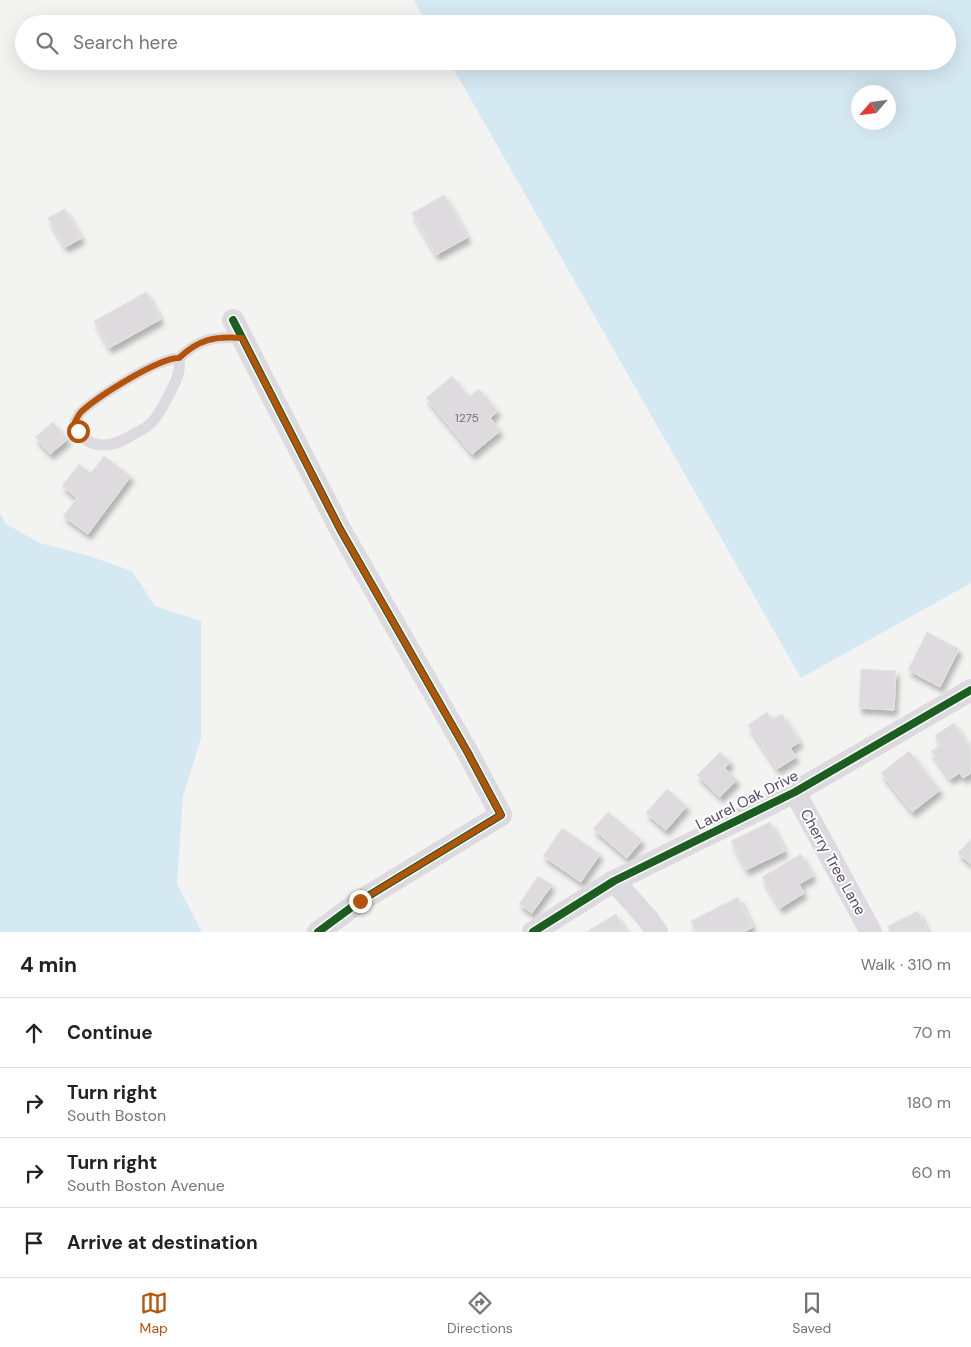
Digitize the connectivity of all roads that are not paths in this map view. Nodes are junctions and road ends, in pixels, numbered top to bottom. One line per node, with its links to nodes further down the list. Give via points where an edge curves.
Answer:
1 (238, 329): 2 (lane, via 190,348); 6 (street, via 340,529 501,815 360,901)
2 (179, 358): 2 (lane, via 180,371 163,406 152,422 141,430 120,442 104,446 94,444 78,431 75,422 79,414 99,398 161,363)
3 (971, 690): 4 (street, Laurel Oak Drive)
4 (795, 792): 5 (street, Laurel Oak Drive); 9 (street, Cherry Tree Lane)
5 (614, 882): 7 (street, Laurel Oak Drive); 8 (street)
6 (318, 932)
7 (533, 932)
8 (657, 932)
9 (871, 932)

